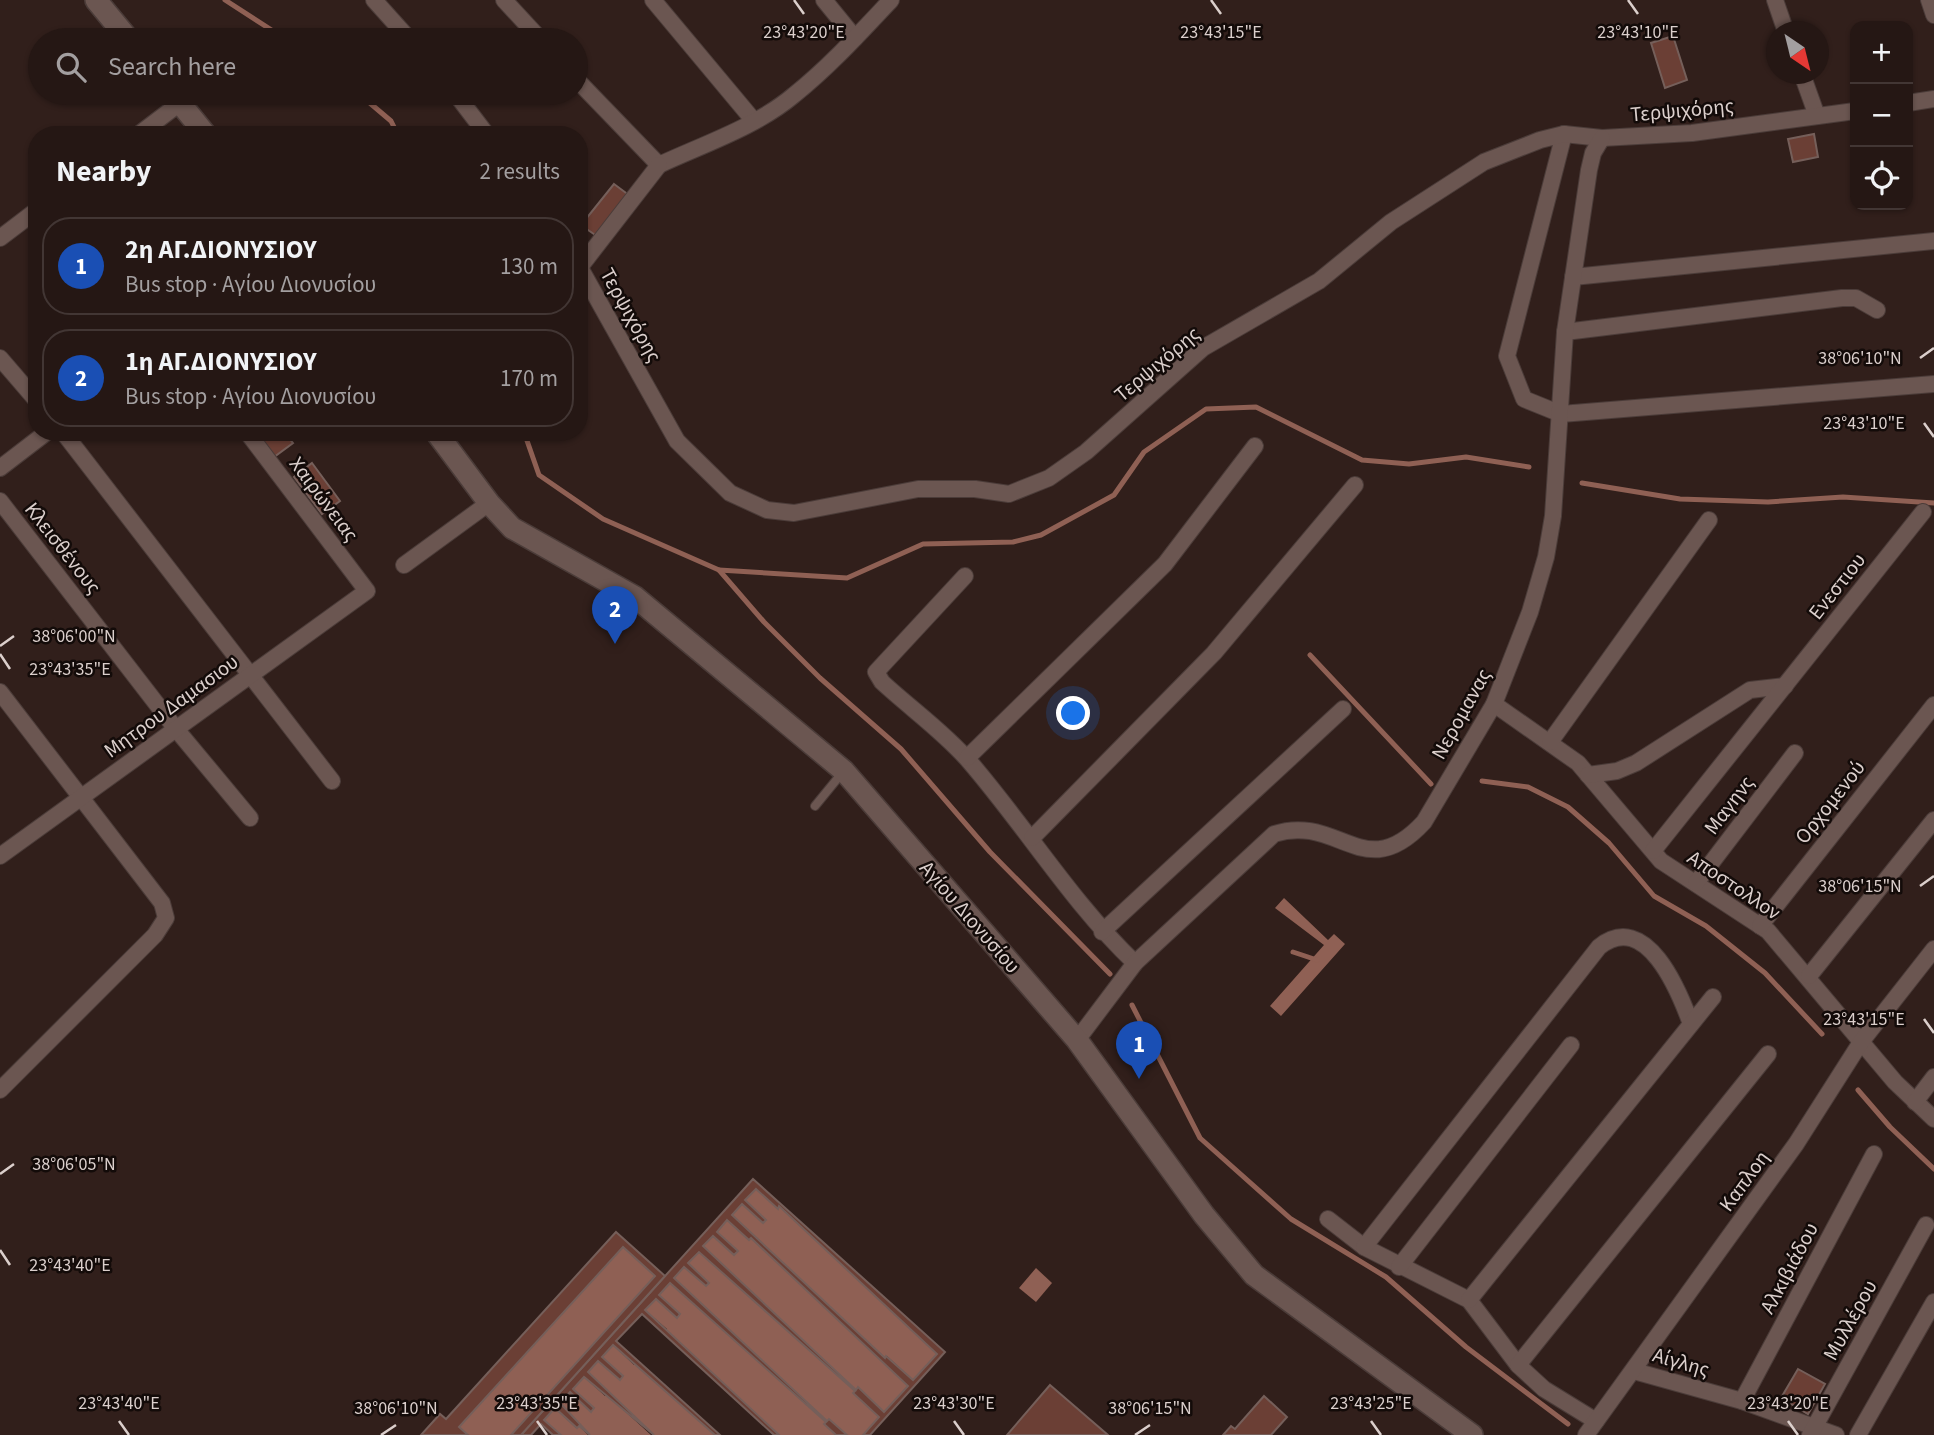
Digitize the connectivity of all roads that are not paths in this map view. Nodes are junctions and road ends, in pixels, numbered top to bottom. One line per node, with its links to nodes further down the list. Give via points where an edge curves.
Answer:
1 (96, 0): 11 (street)
2 (374, 0): 12 (street)
3 (504, 0): 13 (street)
4 (653, 0): 24 (street)
5 (824, 0): 14 (street)
6 (891, 0): 14 (street)
7 (1775, 0): 10 (street)
8 (1929, 0): 9 (street)
9 (1934, 15)
10 (1782, 21)
11 (119, 28)
12 (399, 28)
13 (530, 28)
14 (855, 38): 24 (street, via 793,97)
15 (1806, 84): 23 (street)
16 (588, 91): 30 (street)
17 (1934, 99): 18 (street)
18 (1913, 102)
19 (169, 105): 25 (street)
20 (182, 105): 26 (street)
21 (464, 105): 27 (street)
22 (1850, 112): 23 (street, Τερψιχόρης)
23 (1817, 116): 29 (street, Τερψιχόρης, via 1692,133)
24 (754, 121): 30 (street)
25 (147, 126)
26 (199, 126)
27 (480, 126)
28 (1564, 134): 29 (street, Τερψιχόρης); 36 (street, Τερψιχόρης, via 1503,154 1457,177 1391,222 1319,281 1203,348 1086,452 1049,478 1009,494 918,489 794,513 767,510 730,494 677,440); 42 (street, via 1507,356 1524,399)
29 (1602, 138): 35 (street, Νερομανας, via 1589,170)
30 (659, 165): 34 (street)
31 (28, 217): 32 (street)
32 (0, 237)
33 (1934, 241): 35 (street)
34 (588, 256)
35 (1573, 277): 38 (street, Νερομανας)
36 (588, 280)
37 (1877, 310): 38 (street, via 1856,298 1842,298)
38 (1564, 332): 42 (street, Νερομανας)
39 (0, 358): 41 (street)
40 (1934, 384): 42 (street)
41 (28, 391)
42 (1560, 414): 60 (street, Νερομανας, via 1546,557)
43 (35, 441): 48 (street)
44 (70, 441): 57 (street)
45 (254, 441): 56 (street, Χαιρώνειας)
46 (443, 441): 51 (street, Αγίου Διονυσίου)
47 (1255, 446): 66 (street, via 1165,564)
48 (0, 468)
49 (1355, 485): 74 (street, via 1214,653)
50 (0, 501): 63 (street, Κλεισθένους)
51 (489, 503): 54 (street); 67 (street, Αγίου Διονυσίου, via 512,528 538,545 635,597)
52 (1923, 512): 58 (street, Ενεστιου)
53 (1709, 520): 64 (street)
54 (404, 565)
55 (965, 576): 66 (street, via 876,672)
56 (367, 591): 57 (street, Μητρου Δαμασιου)
57 (250, 676): 63 (street, Μητρου Δαμασιου); 69 (street)
58 (1785, 686): 68 (street, via 1751,690 1636,764); 75 (street, Ενεστιου)
59 (0, 692): 70 (street)
60 (1494, 704): 64 (street, Αποστολλον); 81 (street, Νερομανας, via 1424,822 1410,836 1396,846 1364,850 1306,829 1274,834)
61 (1934, 705): 78 (street, Ορχομενού)
62 (1343, 709): 79 (street)
63 (176, 729): 70 (street, Μητρου Δαμασιου); 72 (street, Κλεισθένους)
64 (1550, 742): 68 (street, Αποστολλον)
65 (1795, 753): 77 (street, Μαγηνς)
66 (967, 758): 74 (street)
67 (844, 771): 71 (lane); 85 (street, Αγίου Διονυσίου)
68 (1588, 775): 75 (street, Αποστολλον)
69 (332, 781)
70 (79, 799): 76 (street, Μητρου Δαμασιου); 90 (street, via 162,903 166,918 155,935)
71 (815, 806)
72 (250, 818)
73 (1934, 820): 82 (street)
74 (1032, 838): 79 (street)
75 (1653, 851): 77 (street, Αποστολλον)
76 (0, 856)
77 (1696, 883): 78 (street, Αποστολλον)
78 (1760, 926): 82 (street, Αποστολλον)
79 (1102, 932): 81 (street)
80 (1934, 949): 86 (street, Καπλοη)
81 (1135, 963): 85 (street, Νερομανας)
82 (1809, 976): 86 (street, Αποστολλον)
83 (1713, 997): 84 (street)
84 (1691, 1024): 96 (street, via 1677,988 1655,954 1638,942 1609,939); 98 (street)
85 (1077, 1040): 105 (street, Αγίου Διονυσίου, via 1204,1215 1254,1275)
86 (1861, 1042): 91 (street, Αποστολλον); 101 (street, Καπλοη, via 1796,1144)
87 (1571, 1045): 97 (street)
88 (1768, 1054): 100 (street)
89 (1934, 1077): 91 (street)
90 (3, 1081)
91 (1915, 1102): 92 (street, Αποστολλον)
92 (1934, 1119)
93 (1874, 1154): 102 (street, Αλκιβιάδου)
94 (1328, 1219): 96 (street)
95 (1926, 1224): 104 (street, Μυλλέρου)
96 (1364, 1247): 97 (street)
97 (1399, 1267): 98 (street)
98 (1469, 1300): 100 (street)
99 (1934, 1302): 107 (street)
100 (1518, 1365): 103 (street)
101 (1634, 1371): 102 (street, Αίγλης); 103 (street, Καπλοη)
102 (1742, 1401): 104 (street, Αίγλης)
103 (1591, 1428)
104 (1812, 1431): 106 (street, Αίγλης)
105 (1472, 1435)
106 (1836, 1435)
107 (1858, 1435)

